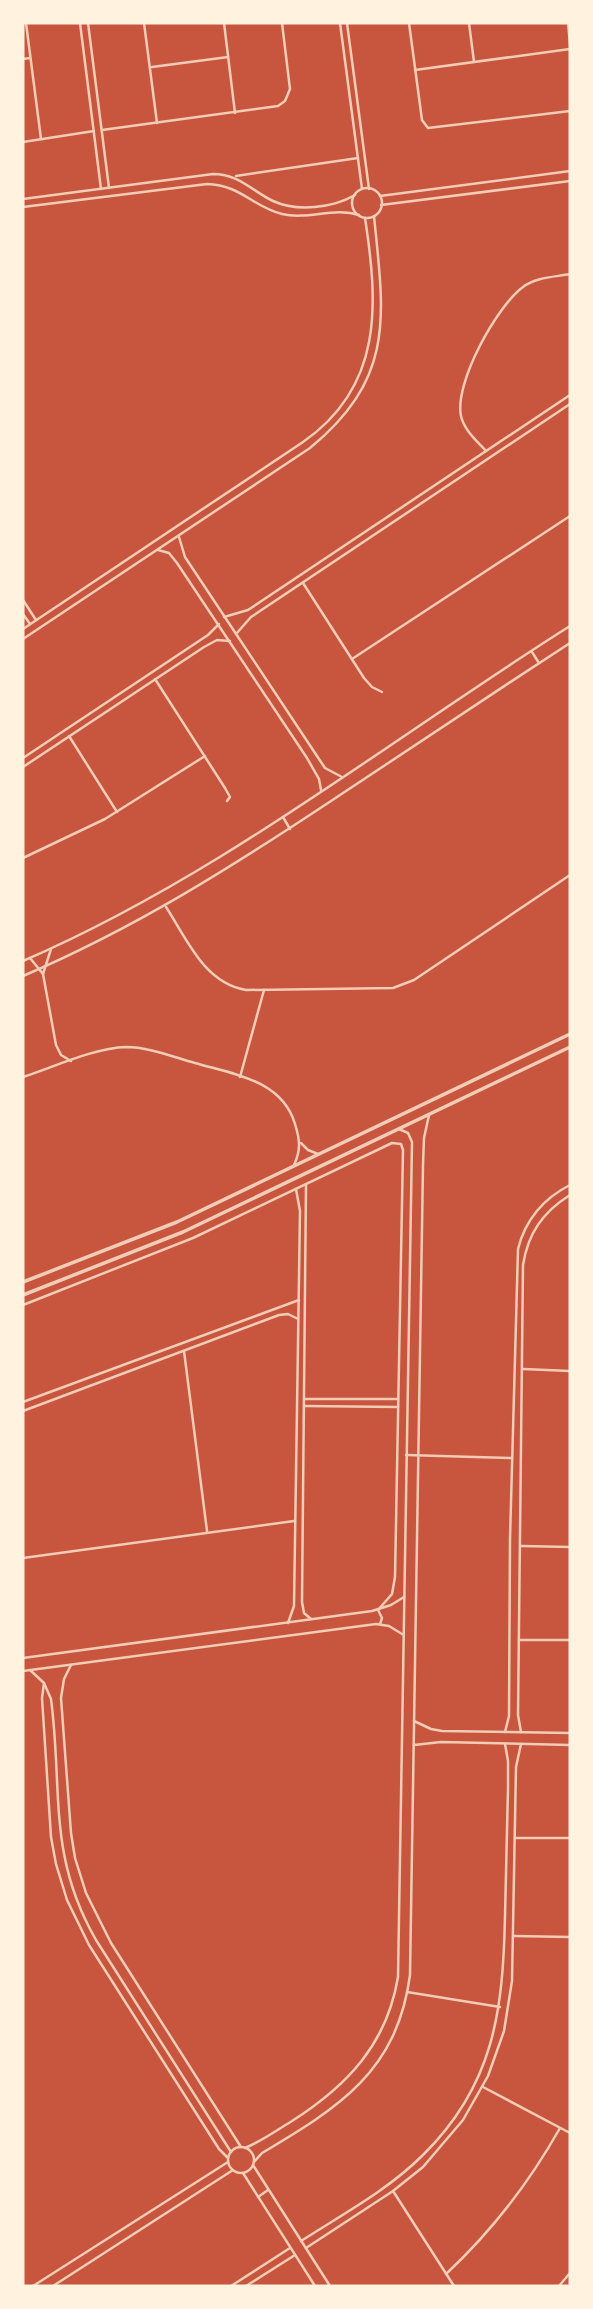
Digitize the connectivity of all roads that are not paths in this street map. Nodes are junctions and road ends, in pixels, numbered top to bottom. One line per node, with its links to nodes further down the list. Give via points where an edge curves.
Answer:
1 (26, 23): 14 (street)
2 (80, 23): 23 (street)
3 (88, 23): 22 (street)
4 (144, 23): 17 (street)
5 (224, 23): 13 (street)
6 (282, 23): 20 (street, via 290,85 287,97 274,108)
7 (340, 23): 26 (street)
8 (347, 23): 34 (street)
9 (409, 23): 18 (street)
10 (469, 23): 16 (street)
11 (568, 23): 12 (street)
12 (570, 47): 16 (street)
13 (228, 57): 17 (street); 20 (street)
14 (30, 58): 15 (street); 24 (street)
15 (23, 59)
16 (474, 62): 18 (street)
17 (150, 68): 21 (street)
18 (415, 70): 19 (street, via 422,120 430,129)
19 (570, 111)
20 (236, 113): 21 (street)
21 (158, 123): 22 (street)
22 (102, 130): 31 (street)
23 (94, 131): 24 (street); 32 (street)
24 (41, 139): 25 (street)
25 (23, 142)
26 (358, 158): 28 (street); 33 (street)
27 (570, 171): 37 (street)
28 (233, 177): 30 (street, via 213,174); 36 (street, via 291,206 331,204)
29 (570, 181): 40 (street)
30 (147, 183): 31 (street); 35 (street)
31 (109, 188): 32 (street)
32 (101, 189): 38 (street)
33 (362, 189): 34 (street); 36 (street)
34 (369, 189): 37 (street)
35 (148, 191): 41 (street); 43 (street, via 215,184 282,214)
36 (355, 195): 43 (street, via 352,204)
37 (380, 197): 40 (street)
38 (34, 198): 39 (street); 41 (street)
39 (23, 199)
40 (381, 205): 44 (street)
41 (35, 206): 42 (street)
42 (23, 207)
43 (359, 215): 45 (street)
44 (374, 216): 45 (street); 51 (street, via 383,305 372,367 337,423 310,449)
45 (365, 218): 50 (street, via 374,303 363,364 347,398 327,422)
46 (570, 274): 49 (street, via 522,288 475,352 460,413)
47 (570, 395): 49 (street)
48 (570, 404): 57 (street)
49 (486, 452): 59 (street)
50 (273, 463): 51 (street); 63 (street)
51 (278, 470): 53 (street)
52 (570, 516): 75 (street)
53 (179, 536): 54 (street); 55 (street)
54 (158, 550): 56 (street, via 169,553); 69 (street)
55 (185, 557): 56 (street); 62 (street)
56 (177, 563): 65 (street)
57 (302, 582): 61 (street); 75 (street)
58 (23, 600): 63 (street)
59 (250, 608): 61 (street); 62 (street)
60 (23, 614): 64 (street)
61 (254, 614): 68 (street)
62 (225, 617): 68 (street)
63 (36, 620): 64 (street)
64 (30, 624): 67 (street)
65 (219, 624): 70 (street); 71 (street)
66 (570, 626): 74 (street)
67 (23, 629)
68 (236, 634): 82 (street)
69 (23, 639)
70 (200, 641): 73 (street); 80 (street)
71 (230, 641): 73 (street, via 217,640); 85 (street)
72 (570, 643): 76 (street)
73 (204, 647): 77 (street)
74 (531, 652): 76 (street); 87 (street)
75 (352, 659): 78 (street, via 368,683)
76 (539, 663): 92 (street)
77 (155, 679): 79 (street); 83 (street)
78 (382, 692)
79 (69, 736): 81 (street); 90 (street)
80 (50, 740): 81 (street); 84 (street)
81 (55, 746): 86 (street)
82 (315, 753): 85 (street); 87 (street, via 330,772)
83 (205, 756): 89 (street, via 229,795); 90 (street)
84 (23, 758)
85 (307, 758): 88 (street)
86 (23, 767)
87 (342, 777): 88 (street)
88 (321, 791): 91 (street)
89 (228, 801)
90 (117, 812): 93 (street)
91 (283, 817): 92 (street); 96 (street, via 159,895)
92 (290, 829): 95 (street)
93 (23, 858)
94 (570, 875): 101 (street, via 404,985)
95 (166, 907): 99 (street); 101 (street, via 212,976 233,988)
96 (51, 949): 97 (street); 99 (street)
97 (30, 958): 98 (street); 99 (street)
98 (23, 961)
99 (43, 968): 100 (street); 104 (street, via 56,1045)
100 (23, 976)
101 (264, 990): 106 (street)
102 (570, 1034): 110 (street)
103 (570, 1047): 107 (street)
104 (71, 1061): 105 (street); 106 (street, via 116,1048 138,1048)
105 (23, 1077)
106 (240, 1077): 109 (street, via 280,1096 291,1111)
107 (429, 1115): 108 (street); 113 (street)
108 (399, 1129): 112 (street, via 411,1139); 120 (street)
109 (300, 1143): 110 (street); 111 (street)
110 (318, 1154): 111 (street)
111 (294, 1165): 116 (street)
112 (411, 1166): 113 (street); 132 (street)
113 (423, 1166): 147 (street)
114 (306, 1184): 117 (street); 133 (street, via 392,1143 402,1146); 138 (street)
115 (570, 1185): 124 (street, via 549,1199 526,1228 518,1249)
116 (250, 1187): 118 (street); 120 (street)
117 (296, 1189): 126 (street); 127 (street, via 172,1247)
118 (232, 1195): 121 (street); 122 (street, via 150,1233)
119 (570, 1195): 125 (street, via 543,1216 530,1238 523,1265)
120 (255, 1198): 121 (street)
121 (237, 1206): 123 (street, via 156,1244)
122 (23, 1282)
123 (23, 1295)
124 (515, 1295): 125 (street); 144 (street)
125 (523, 1296): 134 (street)
126 (299, 1300): 128 (street); 130 (street)
127 (23, 1305)
128 (272, 1310): 129 (street); 136 (street)
129 (275, 1317): 130 (street, via 285,1314); 131 (street)
130 (298, 1319): 149 (street)
131 (184, 1351): 137 (street); 150 (street)
132 (408, 1364): 133 (street); 146 (street)
133 (398, 1365): 139 (street)
134 (523, 1369): 135 (street); 145 (street)
135 (570, 1371)
136 (50, 1392): 137 (street); 140 (street)
137 (53, 1399): 143 (street)
138 (305, 1399): 139 (street); 141 (street)
139 (398, 1399): 142 (street)
140 (23, 1402)
141 (305, 1406): 142 (street); 159 (street)
142 (398, 1407): 153 (street)
143 (23, 1411)
144 (512, 1451): 145 (street); 148 (street)
145 (521, 1452): 152 (street)
146 (406, 1455): 147 (street); 154 (street)
147 (418, 1455): 148 (street); 175 (street)
148 (512, 1458): 151 (street)
149 (295, 1521): 150 (street); 158 (street)
150 (208, 1533): 157 (street)
151 (510, 1539): 152 (street); 177 (street, via 509,1716)
152 (520, 1540): 155 (street)
153 (395, 1542): 154 (street); 161 (street, via 393,1589)
154 (405, 1542): 160 (street)
155 (520, 1546): 156 (street); 166 (street)
156 (570, 1546)
157 (23, 1558)
158 (294, 1572): 159 (street); 163 (street, via 294,1606)
159 (302, 1572): 162 (street, via 302,1606)
160 (404, 1597): 161 (street); 165 (street)
161 (378, 1610): 162 (street); 164 (street)
162 (311, 1619): 163 (street)
163 (288, 1623): 168 (street)
164 (380, 1625): 165 (street); 169 (street)
165 (403, 1635): 187 (street)
166 (519, 1640): 167 (street); 178 (street, via 517,1715)
167 (570, 1640)
168 (23, 1658)
169 (71, 1665): 170 (street); 173 (street)
170 (30, 1670): 171 (street); 172 (street)
171 (23, 1671)
172 (44, 1683): 174 (street); 206 (street, via 50,1824 67,1900 95,1955)
173 (61, 1698): 174 (street); 200 (street, via 71,1833 86,1893 111,1943)
174 (51, 1699): 202 (street, via 60,1836 75,1897 96,1940)
175 (414, 1721): 176 (street); 183 (street)
176 (449, 1731): 177 (street); 180 (street)
177 (505, 1732): 178 (street)
178 (521, 1732): 179 (street)
179 (570, 1733)
180 (448, 1743): 181 (street); 183 (street)
181 (505, 1744): 182 (street); 185 (street)
182 (521, 1744): 184 (street); 186 (street)
183 (414, 1745): 188 (street)
184 (570, 1745)
185 (508, 1788): 186 (street); 193 (street)
186 (516, 1788): 189 (street)
187 (401, 1834): 188 (street); 204 (street, via 398,1977 381,2032 361,2064 329,2096)
188 (413, 1835): 195 (street)
189 (515, 1838): 190 (street); 191 (street)
190 (570, 1838)
191 (513, 1936): 192 (street); 194 (street)
192 (570, 1937)
193 (505, 1954): 194 (street); 196 (street)
194 (513, 1955): 198 (street, via 508,2017)
195 (407, 1992): 196 (street); 207 (street, via 390,2040 363,2082)
196 (500, 2007): 197 (street)
197 (485, 2061): 198 (street); 213 (street, via 460,2110 424,2154 372,2196)
198 (493, 2064): 199 (street)
199 (483, 2087): 201 (street); 211 (street, via 439,2150)
200 (226, 2124): 202 (street); 204 (street)
201 (561, 2128): 203 (street); 218 (street, via 495,2224)
202 (217, 2130): 205 (street)
203 (570, 2133)
204 (243, 2148): 205 (street); 207 (street, via 252,2154)
205 (231, 2152): 206 (street)
206 (228, 2160): 208 (street); 219 (street)
207 (253, 2164): 209 (street); 210 (street)
208 (233, 2170): 209 (street); 220 (street)
209 (243, 2173): 212 (street)
210 (268, 2190): 212 (street); 213 (street)
211 (393, 2191): 215 (street); 218 (street)
212 (258, 2197): 214 (street)
213 (301, 2241): 215 (street)
214 (290, 2248): 216 (street); 221 (street)
215 (306, 2248): 224 (street)
216 (295, 2255): 222 (street); 223 (street)
217 (570, 2273): 226 (street)
218 (446, 2274): 225 (street)
219 (33, 2286)
220 (53, 2286)
221 (231, 2286)
222 (246, 2286)
223 (315, 2286)
224 (330, 2286)
225 (454, 2286)
226 (559, 2286)

